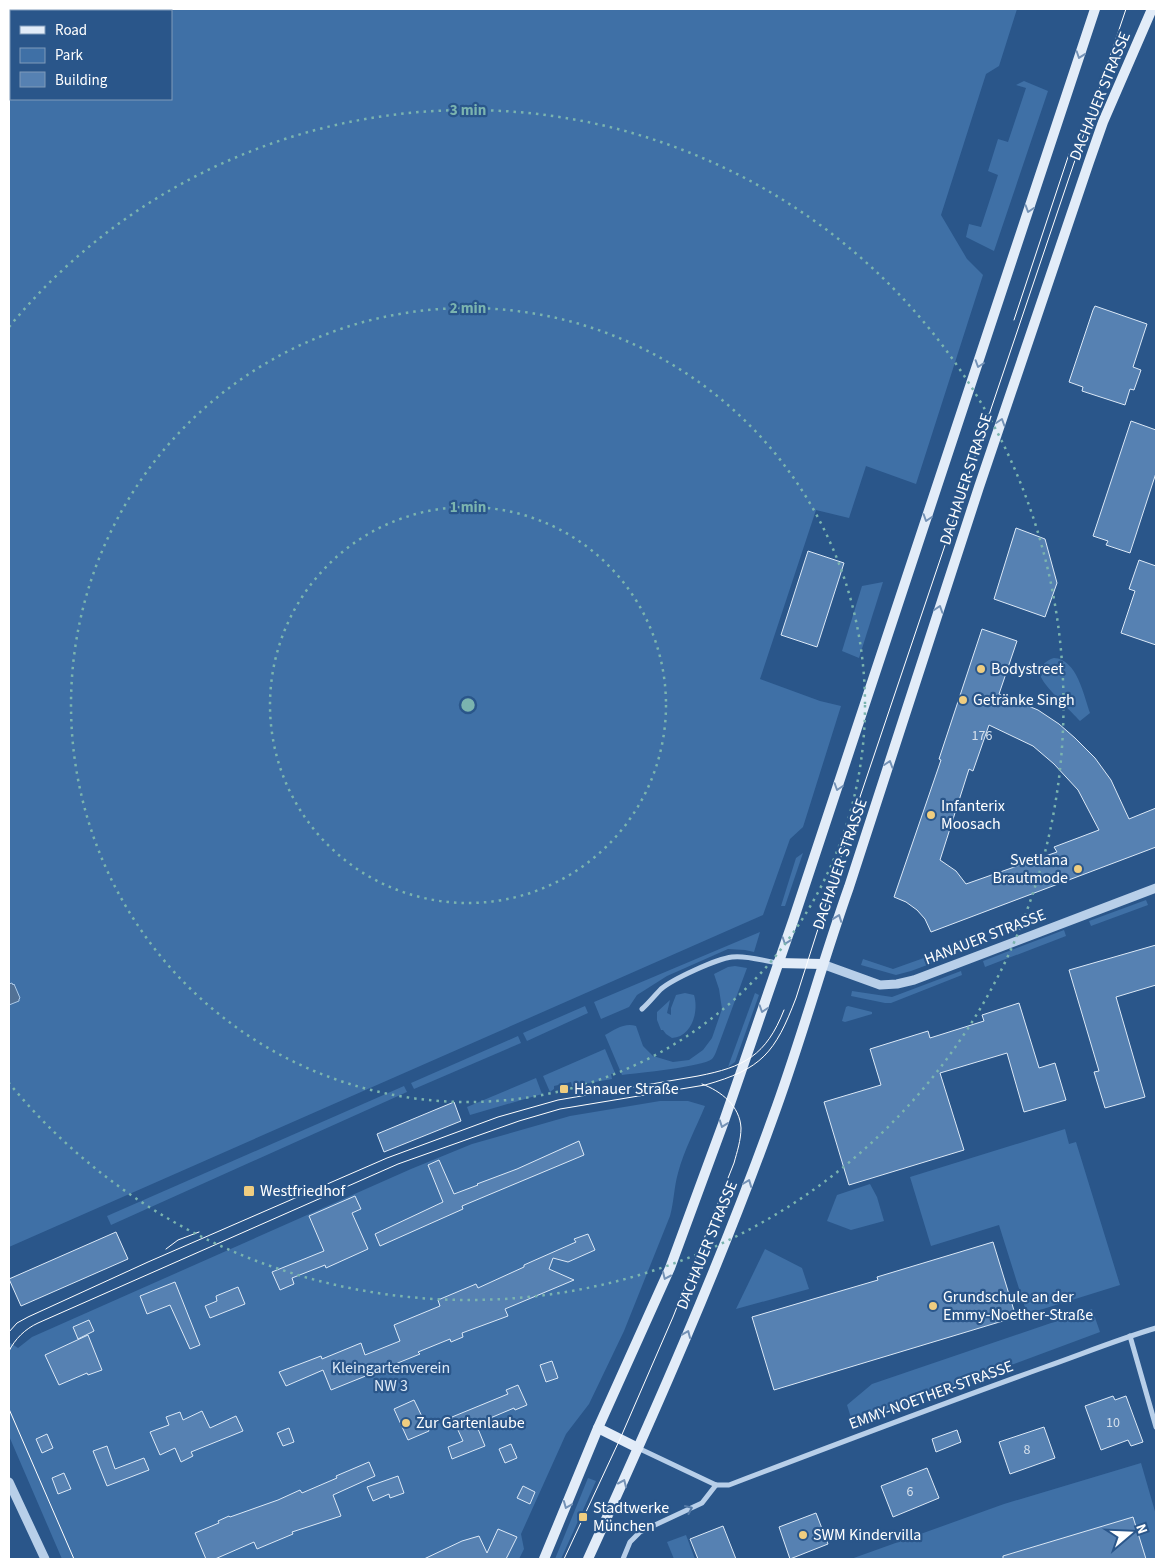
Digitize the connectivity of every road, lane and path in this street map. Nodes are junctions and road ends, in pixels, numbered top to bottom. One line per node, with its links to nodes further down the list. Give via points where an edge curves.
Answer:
1 (1095, 9): 4 (main road, DACHAUER STRASSE, one-way to 4)
2 (1152, 9): 5 (main road, DACHAUER STRASSE, one-way to 2, via 1098,138)
3 (1156, 888): 5 (street, HANAUER STRASSE, via 897,984 880,985)
4 (778, 963): 5 (main road); 6 (street, via 732,957 723,959 662,988); 10 (main road, DACHAUER STRASSE, one-way to 10, via 670,1268)
5 (822, 964): 11 (main road, DACHAUER STRASSE, one-way to 5, via 723,1248 774,1116)
6 (642, 1009)
7 (1156, 1328): 8 (street, EMMY-NOETHER-STRASSE)
8 (1130, 1336): 9 (street); 13 (street, EMMY-NOETHER-STRASSE, via 728,1485)
9 (1156, 1427)
10 (598, 1428): 11 (main road); 15 (main road, DACHAUER STRASSE, one-way to 15)
11 (638, 1448): 13 (street); 16 (main road, DACHAUER STRASSE, one-way to 11)
12 (9, 1482): 14 (street)
13 (716, 1485): 17 (street, one-way to 13, via 630,1542 640,1532 702,1503)
14 (44, 1559)
15 (544, 1559)
16 (588, 1559)
17 (623, 1559)

